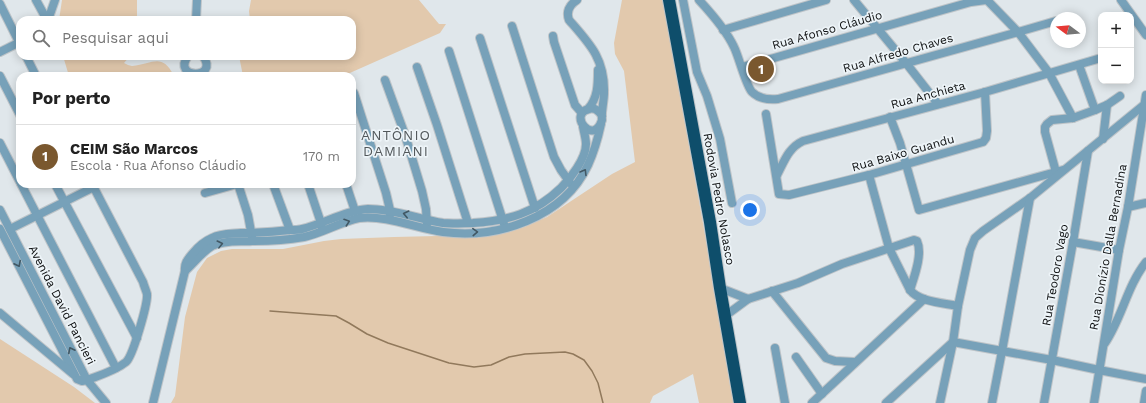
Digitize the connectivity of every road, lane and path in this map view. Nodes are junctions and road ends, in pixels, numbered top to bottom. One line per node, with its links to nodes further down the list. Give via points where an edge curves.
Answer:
1 (36, 0): 13 (street)
2 (55, 0): 14 (street)
3 (197, 0): 15 (street)
4 (577, 0): 28 (street, via 568,9 569,20 589,43)
5 (669, 0): 104 (highway, Rodovia Pedro Nolasco)
6 (683, 0): 82 (street, via 697,72 720,139)
7 (699, 0): 19 (street)
8 (826, 0): 19 (street)
9 (854, 0): 18 (street)
10 (1121, 0): 22 (street)
11 (988, 1): 18 (street, Rua Afonso Cláudio, via 971,2); 20 (street)
12 (0, 4): 21 (street)
13 (46, 16)
14 (49, 16)
15 (196, 16)
16 (1050, 23): 20 (street, Rua Alfredo Chaves)
17 (512, 26): 68 (street, via 554,157)
18 (877, 28): 33 (street); 36 (street, Rua Afonso Cláudio)
19 (723, 30): 36 (street, via 735,48)
20 (1018, 32): 33 (street, Rua Alfredo Chaves); 40 (street)
21 (16, 35)
22 (1146, 35)
23 (554, 36): 52 (street, via 575,105)
24 (480, 38): 84 (street)
25 (16, 45): 27 (street)
26 (449, 51): 91 (street)
27 (0, 52)
28 (598, 59): 52 (street, via 596,96); 56 (street, via 604,80)
29 (1098, 59): 34 (street, Rua Anchieta)
30 (28, 60): 37 (street)
31 (186, 60): 38 (street, via 186,69)
32 (205, 60): 39 (street)
33 (906, 63): 36 (street, Rua Alfredo Chaves, via 770,100 753,94); 47 (street)
34 (1079, 65): 40 (street, Rua Anchieta); 51 (street)
35 (417, 67): 92 (street)
36 (742, 67)
37 (34, 72)
38 (189, 72)
39 (202, 72)
40 (1049, 73): 43 (street, Rua Anchieta); 55 (street)
41 (0, 76): 50 (street)
42 (385, 80): 89 (street, via 426,204)
43 (985, 92): 47 (street, Rua Anchieta); 62 (street, Rua Baixo Guandu, via 987,131 982,142)
44 (1146, 95): 48 (street, Rua Dionízio Dalla Bernadina)
45 (1120, 96): 49 (street)
46 (356, 100): 86 (street)
47 (938, 104): 54 (street, Rua Anchieta)
48 (1145, 104): 58 (street, Rua Dionízio Dalla Bernadina); 59 (street)
49 (1107, 105): 51 (street); 59 (street)
50 (16, 107)
51 (1096, 110): 55 (street)
52 (585, 111): 56 (street, via 592,108 600,112); 57 (street, via 581,120)
53 (766, 114): 66 (street)
54 (890, 117): 62 (street); 66 (street, Rua Anchieta, via 810,138 797,144 789,151)
55 (1073, 118): 64 (street, via 1052,120 1045,127)
56 (601, 120): 57 (street, via 599,127 592,130); 68 (street, one-way to 56, via 588,165 598,138)
57 (583, 126): 68 (street, via 585,150)
58 (1143, 132): 83 (street, Rua Dionízio Dalla Bernadina)
59 (1103, 139): 61 (street)
60 (0, 143): 65 (street)
61 (1088, 151): 63 (street); 100 (street, Rua Teodoro Vago)
62 (907, 165): 64 (street, via 919,210); 67 (street, Rua Baixo Guandu)
63 (1067, 168): 64 (street); 79 (street)
64 (1056, 172)
65 (16, 173)
66 (777, 175): 67 (street, Rua Baixo Guandu, via 779,194 785,195)
67 (869, 175): 101 (street)
68 (571, 184): 84 (street); 96 (street, via 557,203 539,215)
69 (24, 188): 88 (street)
70 (58, 188): 80 (street)
71 (90, 188): 80 (street)
72 (94, 188): 112 (street, via 144,282 147,295)
73 (223, 188): 78 (street)
74 (238, 188): 99 (street, via 248,215)
75 (274, 188): 97 (street)
76 (309, 188): 93 (street)
77 (347, 188): 87 (street)
78 (205, 193)
79 (1030, 198): 109 (street, via 975,238); 116 (street)
80 (65, 202): 88 (street); 112 (street)
81 (1146, 202): 83 (street)
82 (732, 203)
83 (1128, 207): 102 (street, Rua Dionízio Dalla Bernadina)
84 (535, 208): 91 (street)
85 (0, 210): 94 (street, Avenida David Pancieri)
86 (390, 210): 87 (street); 89 (street, one-way to 86); 90 (street)
87 (355, 211): 93 (street)
88 (38, 216): 94 (street); 120 (street)
89 (426, 219): 92 (street); 95 (street)
90 (389, 220): 93 (street, one-way to 90, via 359,218); 95 (street)
91 (502, 220): 92 (street); 96 (street)
92 (468, 223)
93 (322, 227): 97 (street); 99 (street, via 295,238)
94 (10, 229): 124 (street, Avenida David Pancieri, one-way to 94)
95 (427, 229): 96 (street, one-way to 96, via 468,233)
96 (505, 229)
97 (290, 230): 99 (street)
98 (1, 234): 122 (street, Avenida David Pancieri, one-way to 122)
99 (252, 237): 129 (street, via 226,234 212,237 186,262)
100 (1073, 242): 102 (street); 118 (street, Rua Teodoro Vago)
101 (889, 248): 105 (street); 105 (street, via 911,241 917,241 919,244 919,257); 106 (street)
102 (1119, 250): 114 (street, Rua Dionízio Dalla Bernadina)
103 (1146, 262): 114 (street, via 1132,284 1115,328)
104 (720, 288): 107 (street); 111 (highway, Rodovia Pedro Nolasco)
105 (910, 290): 108 (street)
106 (772, 291): 107 (street); 119 (street, via 826,358)
107 (748, 299): 111 (street)
108 (924, 299): 109 (street); 119 (street)
109 (958, 306): 113 (street)
110 (0, 313): 122 (street)
111 (725, 316): 130 (highway, Rodovia Pedro Nolasco)
112 (137, 338): 120 (street, via 130,357)
113 (953, 342): 116 (street); 127 (street); 133 (street)
114 (1104, 345): 121 (street, Rua Dionízio Dalla Bernadina)
115 (775, 348): 131 (street)
116 (1002, 351): 118 (street); 134 (street)
117 (796, 357): 126 (street)
118 (1052, 360): 121 (street); 135 (street, Rua Teodoro Vago)
119 (856, 362): 126 (street)
120 (116, 368): 124 (street)
121 (1099, 370): 123 (street); 136 (street, Rua Dionízio Dalla Bernadina)
122 (76, 377): 124 (street, Avenida David Pancieri, via 80,381)
123 (1146, 379)
124 (87, 380): 128 (street)
125 (1146, 391): 137 (street)
126 (822, 394): 132 (street)
127 (889, 402)
128 (106, 403)
129 (153, 403)
130 (740, 403)
131 (785, 403)
132 (812, 403)
133 (940, 403)
134 (992, 403)
135 (1044, 403)
136 (1094, 403)
137 (1144, 403)

